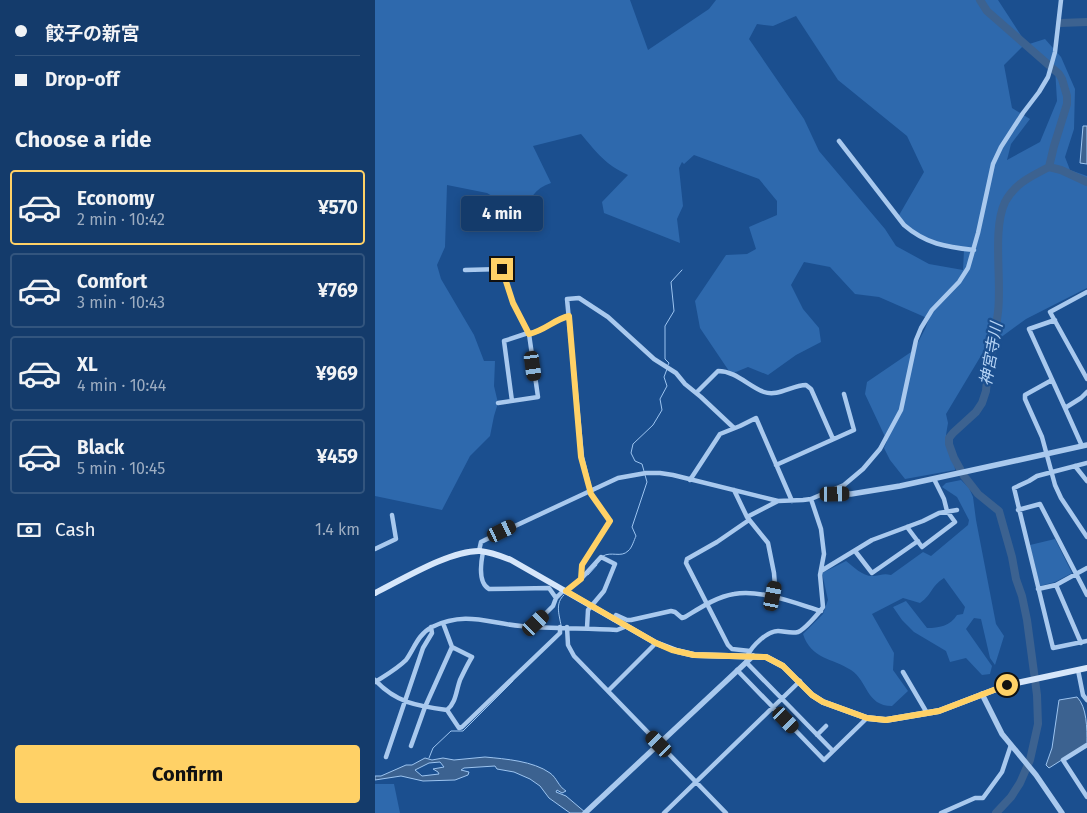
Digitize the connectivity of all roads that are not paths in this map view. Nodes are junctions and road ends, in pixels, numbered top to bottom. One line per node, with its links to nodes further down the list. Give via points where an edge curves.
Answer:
1 (1061, 0): 3 (street, via 1055,52 1048,77 993,164)
2 (839, 141): 3 (street, via 916,236 947,247)
3 (974, 250): 30 (street, via 959,282 932,310 921,328 901,410 880,449 863,469)
4 (465, 270): 8 (street, via 502,269 513,303)
5 (1087, 292): 7 (street, via 1050,312)
6 (569, 316): 8 (street, via 541,332); 12 (street, via 567,299 579,298 608,317); 29 (street, via 581,457)
7 (1055, 320): 9 (street); 10 (street, via 1029,329)
8 (529, 334): 14 (street, via 504,341); 14 (street, via 538,398)
9 (1087, 379)
10 (1052, 380): 16 (street); 20 (street, via 1025,395)
11 (1087, 392): 16 (street)
12 (696, 393): 17 (street); 18 (street, via 718,371 775,394 806,385 811,389)
13 (844, 394): 18 (street, via 855,428)
14 (511, 401): 15 (street)
15 (498, 403)
16 (1065, 408): 19 (street)
17 (734, 428): 22 (street, via 756,418); 26 (street, via 715,438)
18 (833, 439): 22 (street)
19 (1084, 445): 20 (street)
20 (1047, 453): 24 (street); 25 (street)
21 (1087, 463): 23 (street)
22 (776, 465): 33 (street)
23 (1075, 466): 24 (street); 27 (street)
24 (1052, 471): 35 (street, via 1014,488); 40 (street, via 1061,498)
25 (934, 479): 30 (street, via 851,494); 36 (street)
26 (690, 480): 28 (street); 29 (street, via 660,473 639,474 618,478)
27 (1087, 481)
28 (734, 490): 32 (street); 38 (street)
29 (590, 491): 43 (street, via 481,542); 48 (street, via 610,521 582,565)
30 (825, 494): 31 (street)
31 (811, 499): 33 (street); 46 (street, via 821,529 824,554)
32 (778, 500): 33 (street); 38 (street)
33 (792, 501)
34 (957, 510): 36 (street)
35 (1018, 510): 47 (street, via 1040,504); 50 (street)
36 (947, 511): 39 (street); 41 (street, via 955,522 922,547)
37 (392, 515): 42 (street, via 396,539)
38 (748, 518): 54 (street, via 768,544 774,573); 56 (street, via 717,542 687,559)
39 (907, 527): 41 (street); 44 (street, via 872,540)
40 (1087, 536)
41 (918, 540): 44 (street, via 872,573)
42 (375, 549)
43 (481, 551): 51 (main road, via 511,560); 52 (main road, via 442,560); 55 (street, via 485,587 494,590 549,588)
44 (855, 551): 46 (street)
45 (1087, 568): 47 (street)
46 (821, 571): 58 (street)
47 (1075, 574): 49 (street); 53 (street)
48 (581, 579): 51 (street); 57 (street, via 601,557 615,564 604,591)
49 (1056, 584): 50 (street); 69 (street)
50 (1038, 589): 69 (street, via 1053,648)
51 (565, 591): 55 (street); 57 (main road)
52 (375, 592)
53 (1087, 595)
54 (773, 596): 56 (street, via 734,594); 58 (street)
55 (555, 598): 61 (street, via 553,606)
56 (706, 604): 59 (street, via 682,618 671,611 631,620 616,615); 71 (street, via 728,645)
57 (590, 605): 59 (main road); 66 (street)
58 (821, 611): 71 (street, via 800,631 766,634)
59 (613, 619): 62 (main road)
60 (443, 623): 61 (street, via 472,618); 65 (street); 70 (street)
61 (535, 626): 63 (street)
62 (627, 626): 66 (street, via 617,630); 68 (main road)
63 (560, 627): 64 (street); 85 (street, via 560,633 462,727 459,728)
64 (567, 627): 66 (street); 78 (street, via 568,645 574,656)
65 (431, 628): 76 (street, via 407,659); 82 (street, via 432,633 423,648)
66 (587, 628)
67 (1087, 641): 69 (street)
68 (656, 643): 71 (main road, via 694,655); 78 (street)
69 (1081, 643)
70 (452, 647): 84 (street); 85 (street, via 472,658 452,706)
71 (749, 656): 73 (street); 77 (main road, via 766,657); 80 (street)
72 (1087, 668): 74 (main road)
73 (737, 670): 83 (street); 90 (street)
74 (1078, 670): 79 (main road); 81 (street)
75 (903, 672): 86 (street)
76 (375, 681): 82 (street)
77 (800, 681): 80 (street); 87 (main road, via 823,702)
78 (608, 691): 90 (street)
79 (982, 694): 86 (main road); 92 (street)
80 (782, 698): 83 (street); 89 (street)
81 (1087, 700)
82 (404, 702): 84 (street); 95 (street)
83 (773, 706): 94 (street, via 824,760); 96 (street)
84 (425, 708): 85 (street); 91 (street)
85 (447, 710)
86 (927, 714): 87 (main road, via 886,720)
87 (867, 718): 94 (street)
88 (826, 726): 89 (street)
89 (817, 735): 94 (street)
90 (659, 744): 96 (street); 98 (street)
91 (411, 746)
92 (1012, 746): 101 (street, via 1002,772 983,798 975,798); 102 (street)
93 (1087, 746): 97 (street, via 1063,760)
94 (833, 752)
95 (386, 757)
96 (696, 782): 99 (street); 100 (street)
97 (1087, 797)
98 (585, 813)
99 (664, 813)
100 (726, 813)
101 (941, 813)
102 (1062, 813)

